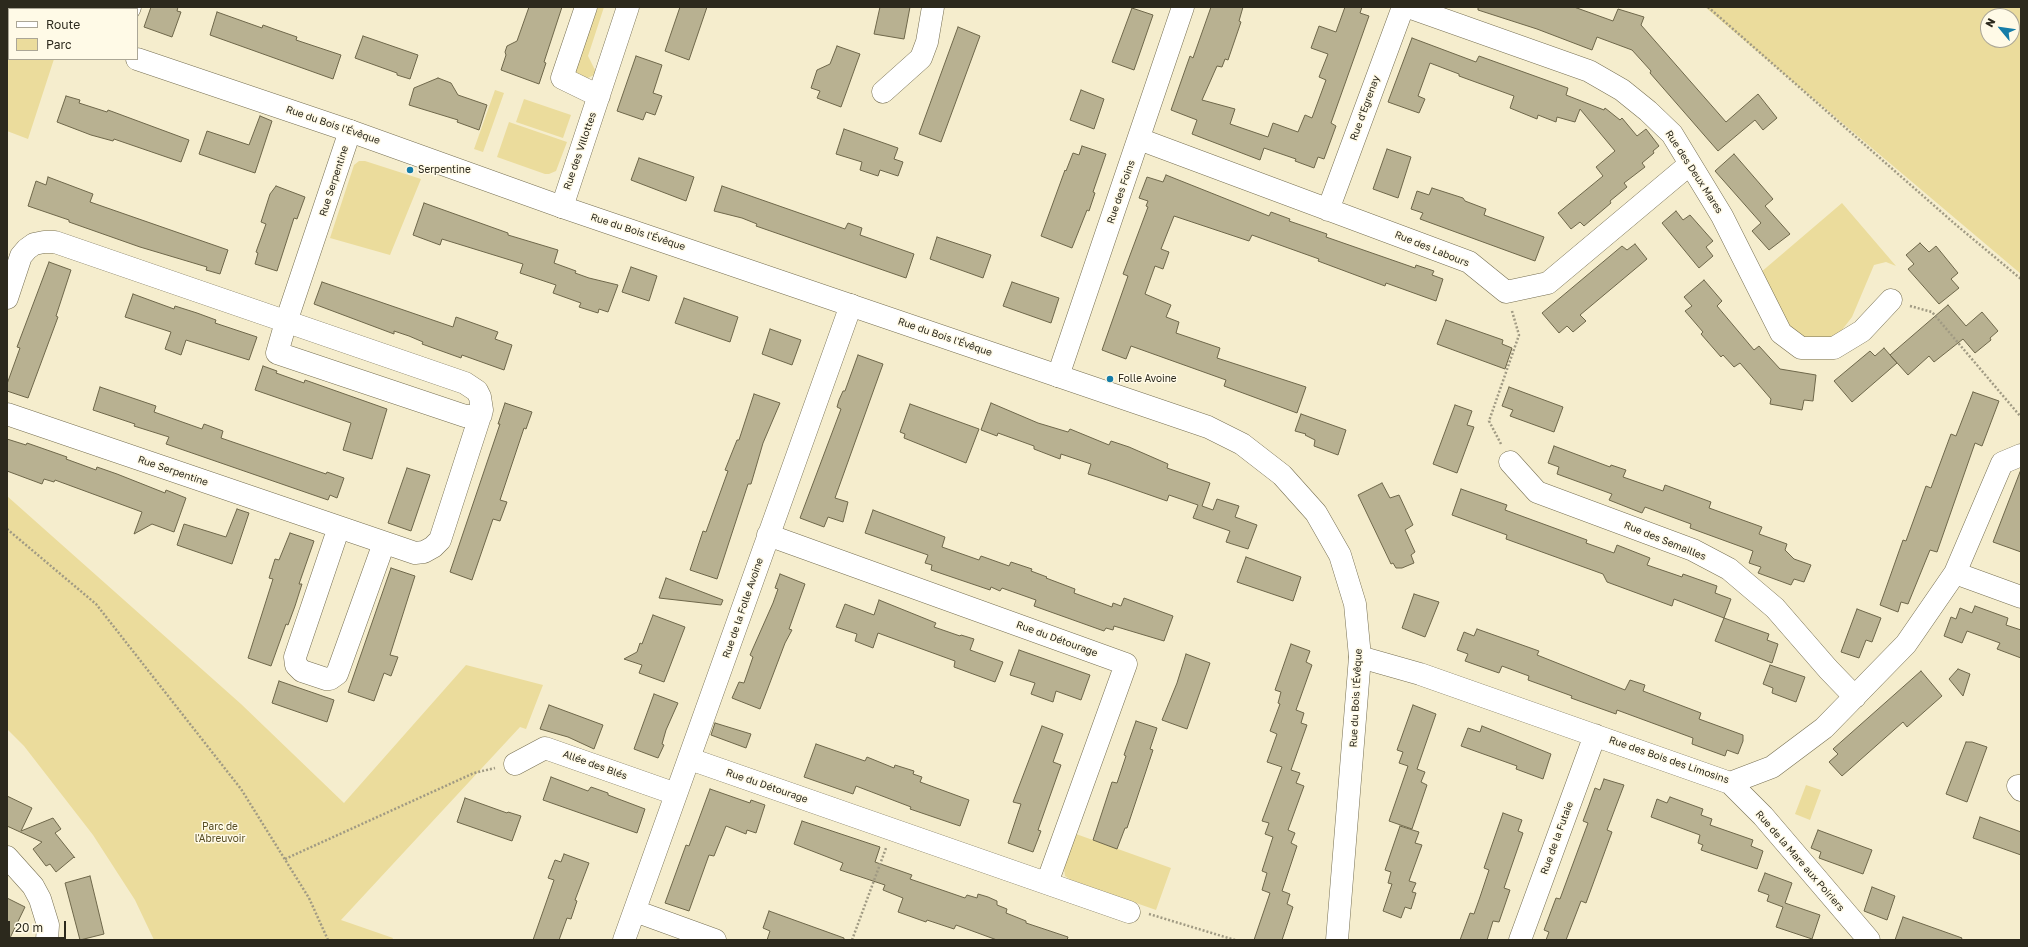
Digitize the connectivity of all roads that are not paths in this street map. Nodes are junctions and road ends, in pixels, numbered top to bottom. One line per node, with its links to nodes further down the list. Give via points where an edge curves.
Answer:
1 (586, 7): 9 (street, via 562,78)
2 (628, 7): 9 (street, Rue des Villottes)
3 (933, 7): 8 (street, via 927,42 921,58)
4 (1183, 7): 11 (street, Rue des Foins)
5 (1403, 7): 14 (street, Rue d'Egrenay)
6 (1408, 7): 12 (street, Rue des Deux Mares, via 1589,71 1622,90 1648,111 1672,134)
7 (138, 59): 10 (street, Rue du Bois l'Évêque)
8 (884, 92)
9 (599, 96): 13 (street, Rue des Villottes)
10 (350, 131): 13 (street, Rue du Bois l'Évêque); 18 (street, Rue Serpentine)
11 (1139, 139): 14 (street, Rue des Labours); 19 (street, Rue des Foins)
12 (1690, 164): 14 (street, Rue des Labours, via 1548,283 1506,292 1469,262); 16 (street, Rue des Deux Mares, via 1722,216 1781,333 1801,348 1834,348 1862,331)
13 (562, 207): 17 (street, Rue du Bois l'Évêque)
14 (1328, 210)
15 (7, 298): 18 (street, Rue Serpentine, via 21,256 27,249 39,243 55,242)
16 (1891, 300)
17 (852, 305): 19 (street, Rue du Bois l'Évêque); 25 (street, Rue de la Folle Avoine)
18 (286, 322): 21 (street, Rue Serpentine, via 465,383 477,391 480,397); 21 (street, Rue Serpentine, via 277,354 465,416)
19 (1058, 376): 29 (street, Rue du Bois l'Évêque, via 1208,427 1242,444 1282,475 1316,513 1340,555 1355,604)
20 (7, 414): 24 (street, Rue Serpentine)
21 (481, 415): 26 (street, Rue Serpentine, via 440,540 433,548 415,553)
22 (2021, 455): 27 (street, Rue des Bois des Limosins, via 2002,464)
23 (1510, 462): 30 (street, Rue des Semailles, via 1537,492 1693,550 1729,568 1774,608)
24 (339, 527): 26 (street, Rue Serpentine); 26 (street, via 295,657 296,665 302,671 326,679 337,674)
25 (768, 535): 32 (street, Rue de la Folle Avoine); 37 (street, Rue du Détourage, via 1126,664)
26 (384, 543)
27 (1955, 572): 28 (street); 30 (street, Rue des Bois des Limosins, via 1906,644)
28 (2021, 597)
29 (1360, 657): 31 (street, Rue des Bois des Limosins, via 1420,674); 43 (street, Rue du Bois l'Évêque)
30 (1855, 697): 34 (street, Rue des Bois des Limosins, via 1824,728 1772,767)
31 (1595, 735): 34 (street, Rue des Bois des Limosins); 44 (street, Rue de la Futaie)
32 (690, 759): 35 (street, Rue de la Folle Avoine); 37 (street, Rue du Détourage)
33 (515, 764): 35 (street, Allée des Blés, via 545,748)
34 (1730, 783): 45 (street, Rue de la Mare aux Poiriers, via 1763,816)
35 (676, 794): 38 (street, Rue de la Folle Avoine)
36 (7, 858): 40 (street, via 33,886 40,899 48,925)
37 (1047, 883): 39 (street, Rue du Détourage)
38 (635, 911): 41 (street, Rue de la Folle Avoine); 42 (street)
39 (1129, 912)
40 (47, 940)
41 (624, 940)
42 (715, 940)
43 (1337, 940)
44 (1520, 940)
45 (1868, 940)

